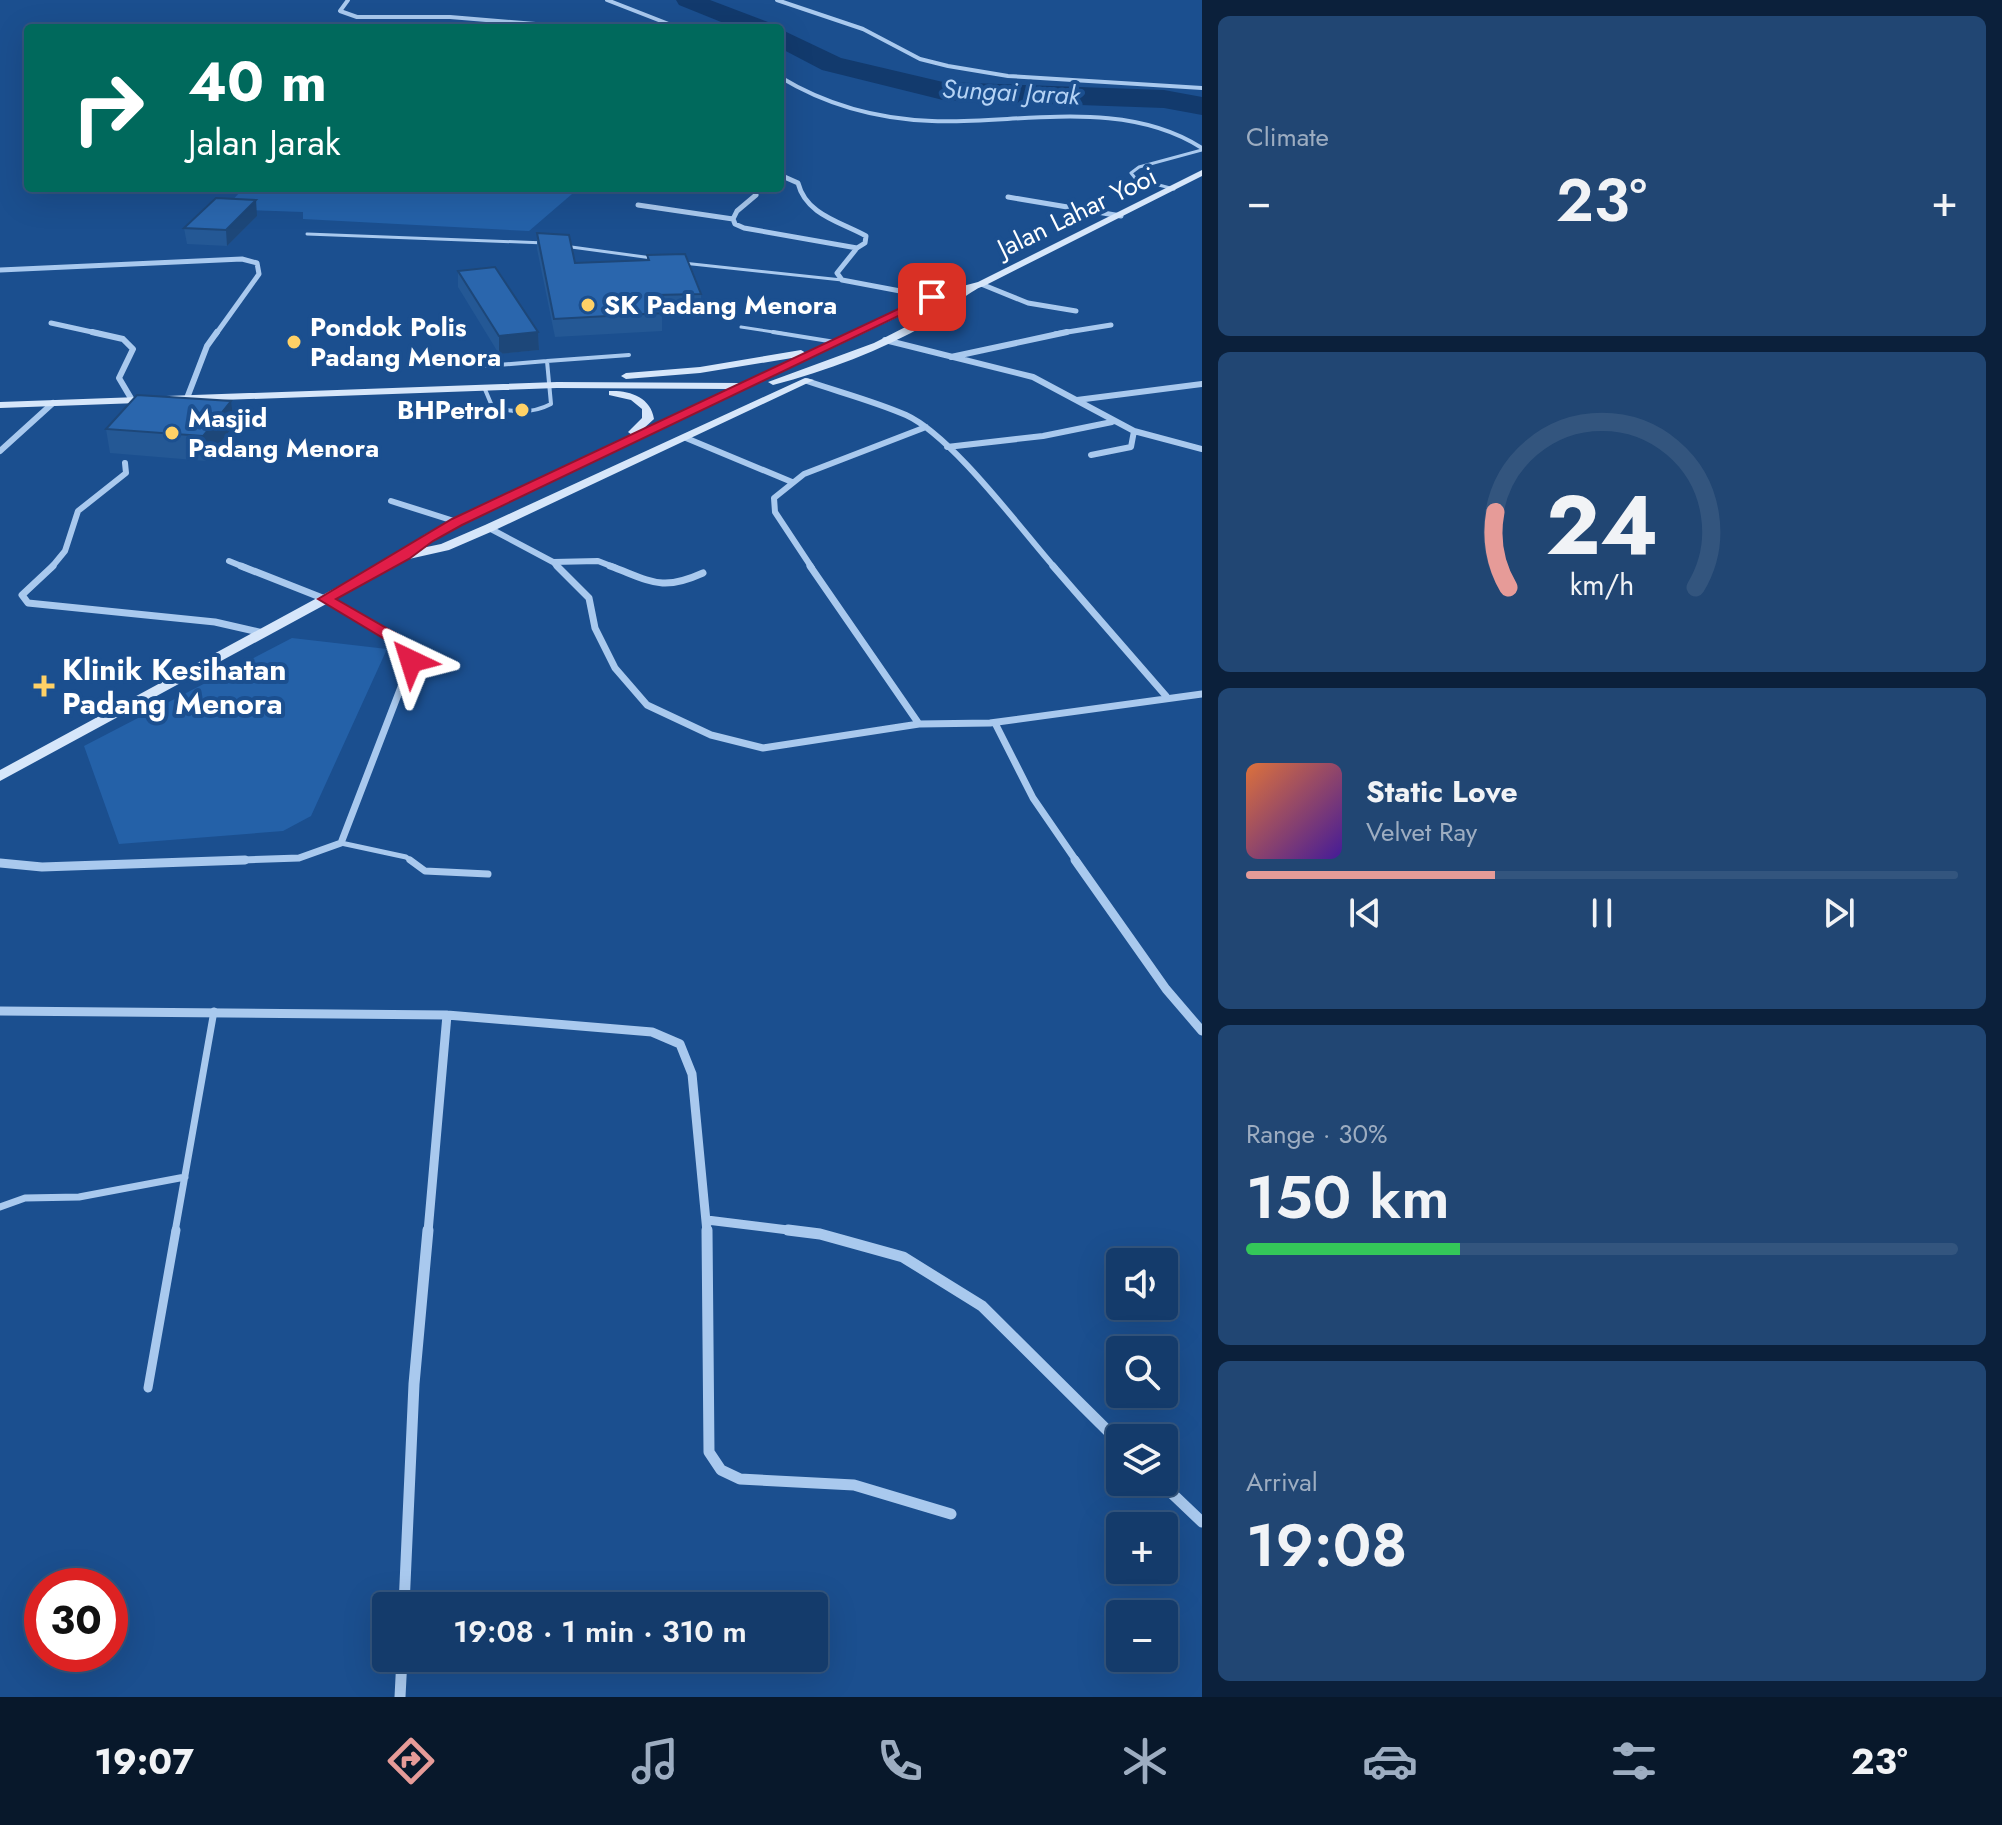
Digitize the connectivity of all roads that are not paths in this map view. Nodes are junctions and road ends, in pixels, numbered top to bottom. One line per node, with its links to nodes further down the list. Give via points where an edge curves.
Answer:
1 (348, 0): 4 (street, via 340,11 357,17)
2 (607, 0): 5 (street)
3 (777, 0): 7 (street, via 948,66 1008,76)
4 (536, 24)
5 (669, 24)
6 (784, 79): 8 (street, via 841,106 892,117 1136,122 1182,134)
7 (1202, 88)
8 (1202, 149): 11 (lane, via 1131,173)
9 (1202, 173): 11 (main road, Jalan Lahar Yooi)
10 (784, 177): 18 (street, via 798,183 811,207 866,236)
11 (1174, 189): 15 (main road, Jalan Lahar Yooi)
12 (756, 195): 16 (street)
13 (1008, 197): 15 (street)
14 (638, 205): 16 (street)
15 (1121, 216): 23 (main road, Jalan Lahar Yooi)
16 (733, 219): 18 (street, via 744,228)
17 (307, 234): 19 (lane, via 530,241)
18 (857, 248): 22 (street, via 837,273)
19 (660, 259)
20 (676, 262): 22 (lane)
21 (0, 270): 43 (street, via 231,259 257,263 259,274 207,346)
22 (842, 280): 24 (street)
23 (976, 287): 24 (main road, Jalan Lahar Yooi); 25 (street); 29 (main road, Jalan Lahar Yooi, via 956,304)
24 (932, 297): 30 (main road, Jalan Lahar Yooi)
25 (1076, 311)
26 (51, 323): 44 (street, via 123,339 133,349 119,378)
27 (1111, 325): 32 (street)
28 (741, 327): 30 (lane)
29 (885, 340): 32 (street); 33 (main road, Jalan Lahar Yooi)
30 (834, 345): 37 (main road, Jalan Lahar Yooi); 38 (main road, via 700,370)
31 (629, 355): 34 (lane)
32 (946, 358): 45 (street, via 1033,377)
33 (847, 359): 36 (main road); 37 (main road)
34 (547, 361): 35 (lane); 40 (lane)
35 (485, 366)
36 (807, 381): 49 (street); 51 (main road)
37 (759, 382): 38 (main road); 42 (main road); 51 (main road)
38 (589, 383): 40 (main road); 42 (main road); 52 (main road, via 635,398 647,408 648,419)
39 (1202, 384): 45 (street)
40 (553, 385): 41 (main road); 41 (lane, via 551,404 526,411 492,406)
41 (484, 387): 43 (main road)
42 (740, 387): 52 (main road)
43 (187, 398): 44 (main road)
44 (132, 400): 46 (main road)
45 (1077, 400): 48 (street)
46 (53, 403): 47 (main road); 55 (street)
47 (0, 405)
48 (1113, 421): 50 (street); 53 (street)
49 (926, 427): 53 (street); 58 (street)
50 (1134, 431): 54 (street); 56 (street, via 1131,447)
51 (689, 436): 58 (street); 61 (main road)
52 (621, 444): 60 (main road)
53 (947, 447): 69 (street)
54 (1202, 449)
55 (0, 451)
56 (1091, 455)
57 (125, 463): 67 (street, via 126,473 113,487 79,508 67,529 63,555 22,595 28,603 215,622)
58 (792, 482): 70 (street, via 774,498 775,512)
59 (391, 501): 60 (street)
60 (457, 522): 62 (main road)
61 (489, 528): 62 (main road, via 445,547); 64 (street)
62 (404, 556): 66 (main road)
63 (229, 561): 66 (street)
64 (553, 562): 65 (street, via 598,561 667,586); 70 (street, via 589,598 595,628 615,668 647,705 711,735 763,748)
65 (703, 573)
66 (325, 599): 67 (main road); 73 (street, via 408,647 411,661)
67 (263, 633): 72 (main road)
68 (1202, 694): 69 (street)
69 (1166, 696): 71 (street)
70 (919, 724): 71 (street)
71 (996, 725): 79 (street, via 1009,760 1064,842)
72 (0, 776)
73 (341, 843): 74 (street, via 299,858 42,867); 75 (lane, via 406,857 425,871)
74 (0, 863)
75 (488, 874)
76 (0, 1011): 77 (street)
77 (214, 1011): 78 (street); 80 (lane)
78 (447, 1015): 82 (street, via 652,1032 680,1044 692,1074); 88 (street, via 414,1384)
79 (1202, 1031)
80 (185, 1177): 81 (lane, via 79,1197 25,1198); 83 (lane)
81 (0, 1207)
82 (707, 1220): 84 (street, via 820,1234 903,1257 982,1306); 86 (street, via 709,1452 721,1470 740,1479 854,1485)
83 (148, 1388)
84 (1106, 1429)
85 (1175, 1496): 87 (street)
86 (951, 1514)
87 (1202, 1522)
88 (405, 1592)
89 (401, 1672): 90 (street)
90 (400, 1697)

